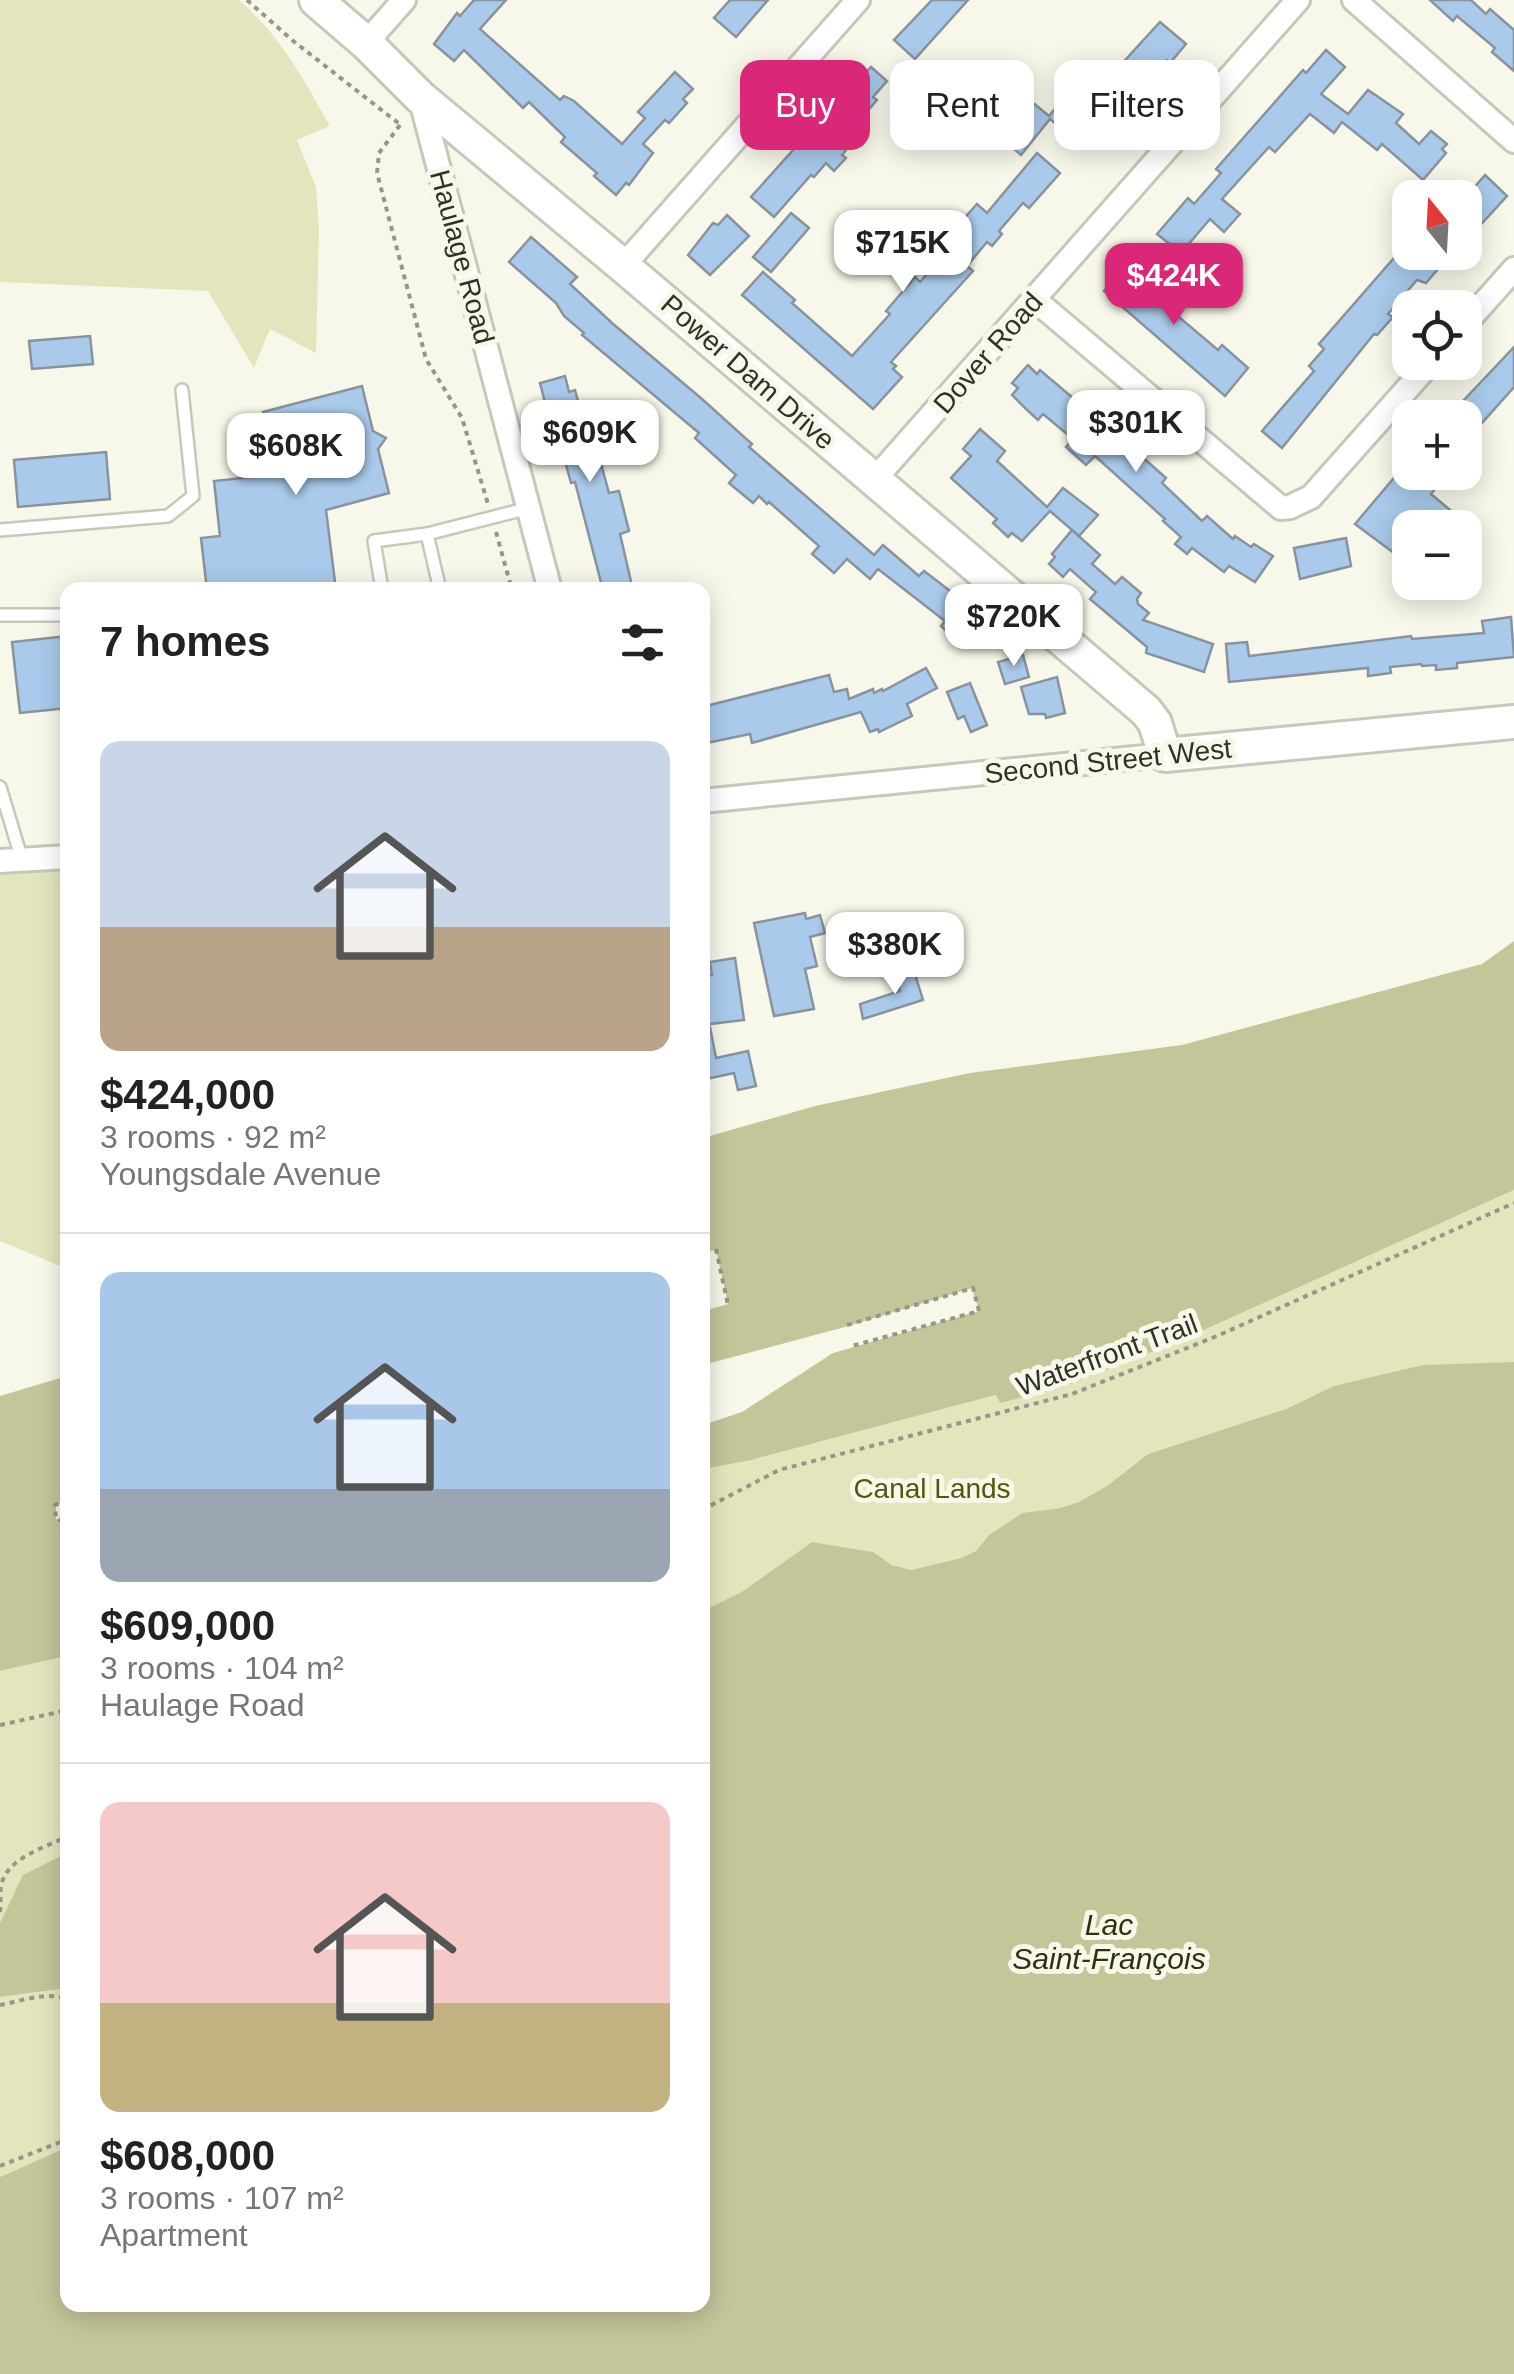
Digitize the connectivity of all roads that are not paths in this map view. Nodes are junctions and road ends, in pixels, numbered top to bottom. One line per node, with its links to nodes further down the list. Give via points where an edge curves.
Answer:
1 (316, 0): 6 (main road, Power Dam Drive)
2 (404, 0): 6 (street)
3 (858, 0): 9 (street)
4 (1298, 0): 11 (street, Dover Road)
5 (1354, 0): 8 (street)
6 (366, 43): 7 (main road, Power Dam Drive)
7 (420, 98): 9 (main road, Power Dam Drive); 16 (street, Haulage Road)
8 (1514, 141)
9 (624, 266): 15 (main road, Power Dam Drive)
10 (1514, 270): 12 (street)
11 (1034, 300): 13 (street, via 1282,508 1311,496); 15 (street, Dover Road)
12 (1482, 305)
13 (1415, 380)
14 (182, 390): 17 (lane, via 193,496 168,516)
15 (874, 480): 25 (main road, Power Dam Drive, via 1146,710)
16 (528, 508): 18 (lane); 21 (street, Haulage Road)
17 (0, 530)
18 (427, 534): 19 (lane, via 374,541); 20 (lane)
19 (381, 582)
20 (438, 582)
21 (548, 582)
22 (0, 615): 23 (lane)
23 (60, 615)
24 (1514, 722): 25 (main road, Second Street West)
25 (1165, 755): 27 (street, Second Street West)
26 (0, 787): 29 (lane)
27 (710, 800)
28 (60, 857): 29 (street)
29 (11, 861)

